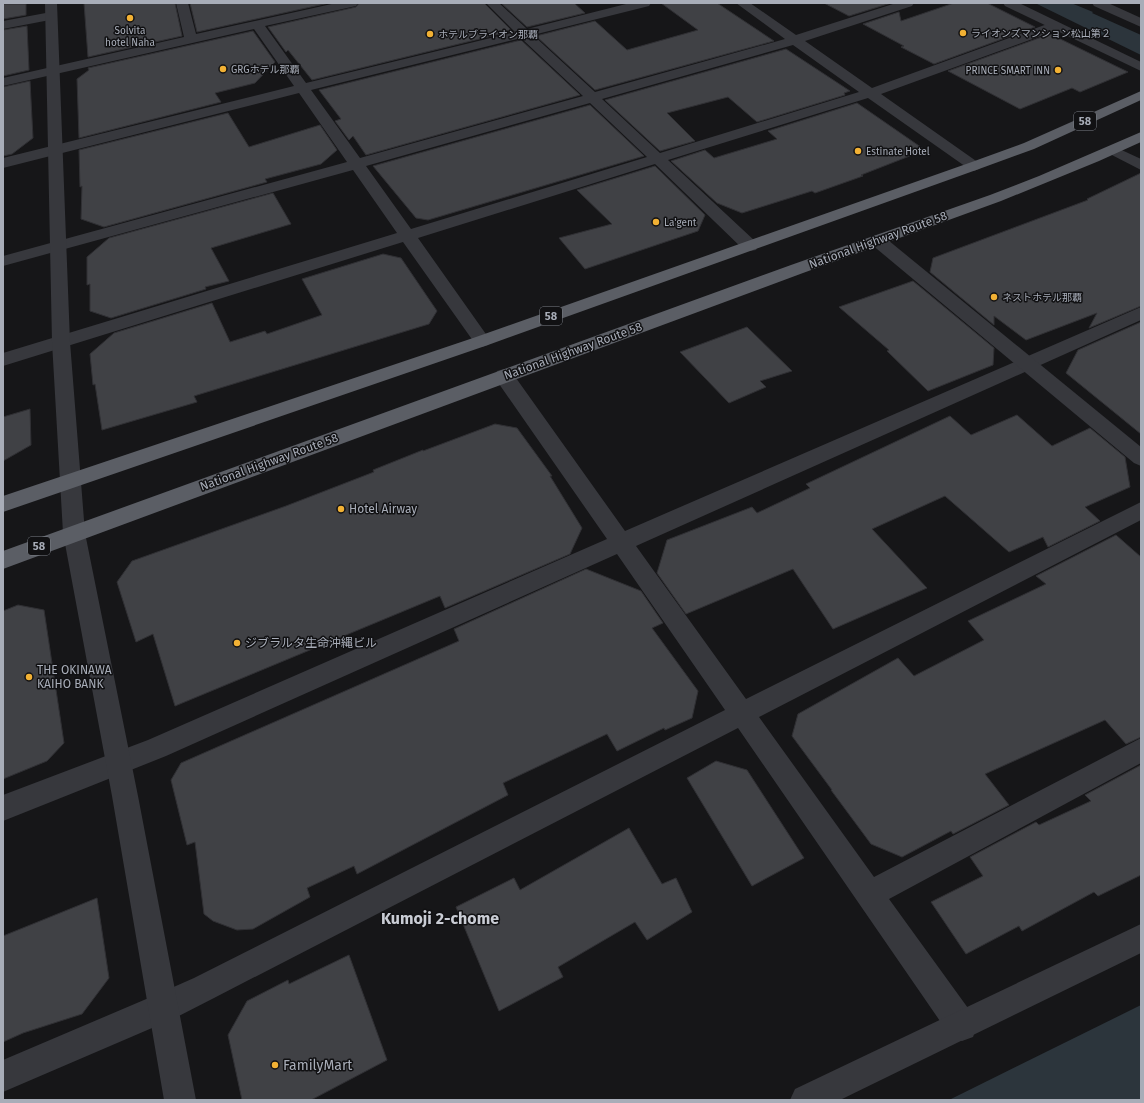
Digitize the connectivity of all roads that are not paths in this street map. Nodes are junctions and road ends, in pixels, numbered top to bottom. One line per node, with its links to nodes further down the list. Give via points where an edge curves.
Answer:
1 (182, 3): 15 (street)
2 (352, 3): 12 (street)
3 (492, 3): 14 (street)
4 (645, 3): 14 (street)
5 (742, 3): 16 (street)
6 (908, 3): 16 (street)
7 (1009, 3): 13 (street)
8 (1100, 3): 10 (street)
9 (51, 9): 11 (street); 18 (street)
10 (1141, 23)
11 (3, 24)
12 (258, 25): 15 (street); 20 (street)
13 (1055, 26): 17 (street); 21 (street)
14 (523, 33): 20 (street); 23 (street)
15 (191, 40): 18 (street)
16 (796, 41): 21 (street); 23 (street)
17 (1141, 67)
18 (54, 71): 19 (street); 25 (street)
19 (3, 82)
20 (303, 88): 25 (street); 29 (street)
21 (870, 93): 27 (street); 31 (street)
22 (1141, 95): 31 (highway, 58, via 1029,146)
23 (593, 97): 27 (street); 29 (street)
24 (1141, 136): 26 (highway, National Highway Route 58 / 58)
25 (55, 150): 28 (street); 34 (street)
26 (1113, 150): 30 (street); 33 (highway, National Highway Route 58 / 58, via 1010,193)
27 (657, 158): 32 (street); 35 (street)
28 (3, 163)
29 (356, 164): 32 (street); 34 (street)
30 (1141, 165)
31 (974, 166): 35 (highway, 58)
32 (407, 235): 38 (street); 39 (street)
33 (877, 240): 41 (street); 42 (highway, National Highway Route 58 / 58)
34 (58, 246): 36 (street); 39 (street)
35 (750, 246): 38 (highway, 58)
36 (3, 261)
37 (1141, 313): 41 (street)
38 (482, 341): 44 (highway, 58)
39 (61, 342): 40 (street); 44 (street)
40 (3, 360)
41 (1027, 362): 43 (street); 48 (street)
42 (504, 376): 47 (highway, National Highway Route 58 / 58); 48 (street)
43 (1141, 458)
44 (70, 482): 45 (highway, 58); 47 (street)
45 (3, 504)
46 (1141, 510): 50 (street)
47 (74, 533): 49 (highway, National Highway Route 58 / 58); 52 (street)
48 (620, 543): 50 (street); 52 (street)
49 (3, 560)
50 (742, 715): 54 (street); 56 (street)
51 (1141, 750): 54 (street)
52 (119, 764): 53 (street); 56 (street)
53 (3, 808)
54 (869, 895): 57 (street)
55 (1141, 938): 57 (street)
56 (162, 1008): 58 (street); 59 (street)
57 (962, 1026): 60 (street)
58 (3, 1076)
59 (180, 1100)
60 (806, 1100)

